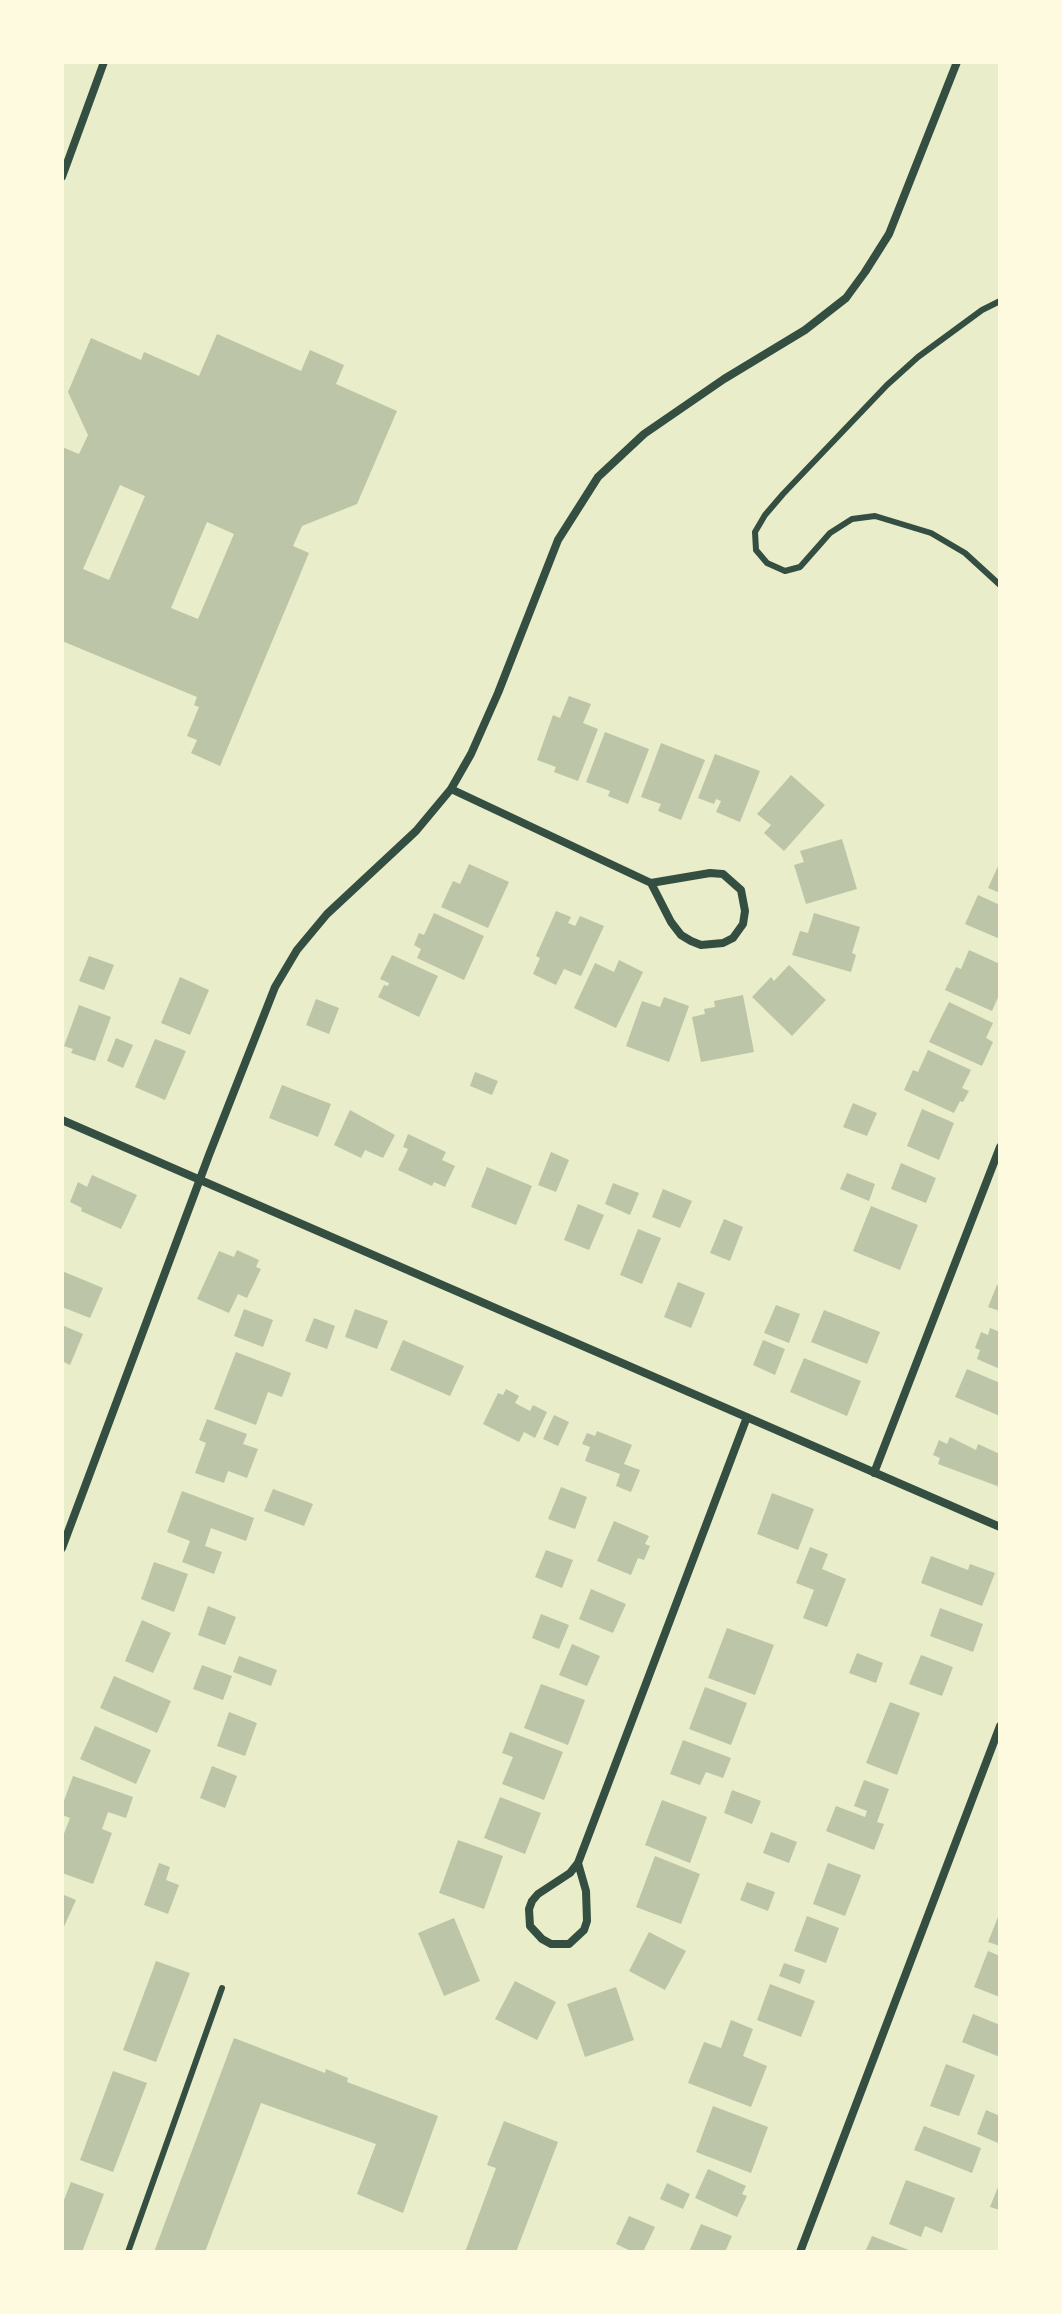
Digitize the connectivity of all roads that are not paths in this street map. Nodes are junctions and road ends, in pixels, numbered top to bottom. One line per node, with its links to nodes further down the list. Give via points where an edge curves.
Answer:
1 (104, 62): 3 (street)
2 (957, 62): 6 (street, via 889,234 846,298 644,434 598,477 574,511 544,572 498,693)
3 (62, 177)
4 (1000, 301): 5 (lane, via 887,385 783,494 755,532 756,550 767,563 785,571 800,567 830,533 852,519 875,516 931,533 965,553)
5 (1000, 585)
6 (451, 789): 7 (street); 10 (street, via 297,950 275,987)
7 (651, 883): 7 (street, via 671,922 691,941 723,943 743,924 741,890 723,874)
8 (62, 1120): 10 (street)
9 (1000, 1147): 12 (street)
10 (199, 1179): 11 (street); 14 (street)
11 (747, 1417): 12 (street); 16 (street)
12 (874, 1473): 13 (street)
13 (1000, 1527)
14 (62, 1548)
15 (1000, 1726): 19 (street)
16 (578, 1863): 16 (street, via 587,1921 569,1944 551,1944 530,1926 529,1909 538,1894)
17 (222, 1988): 18 (lane)
18 (128, 2252)
19 (800, 2252)

